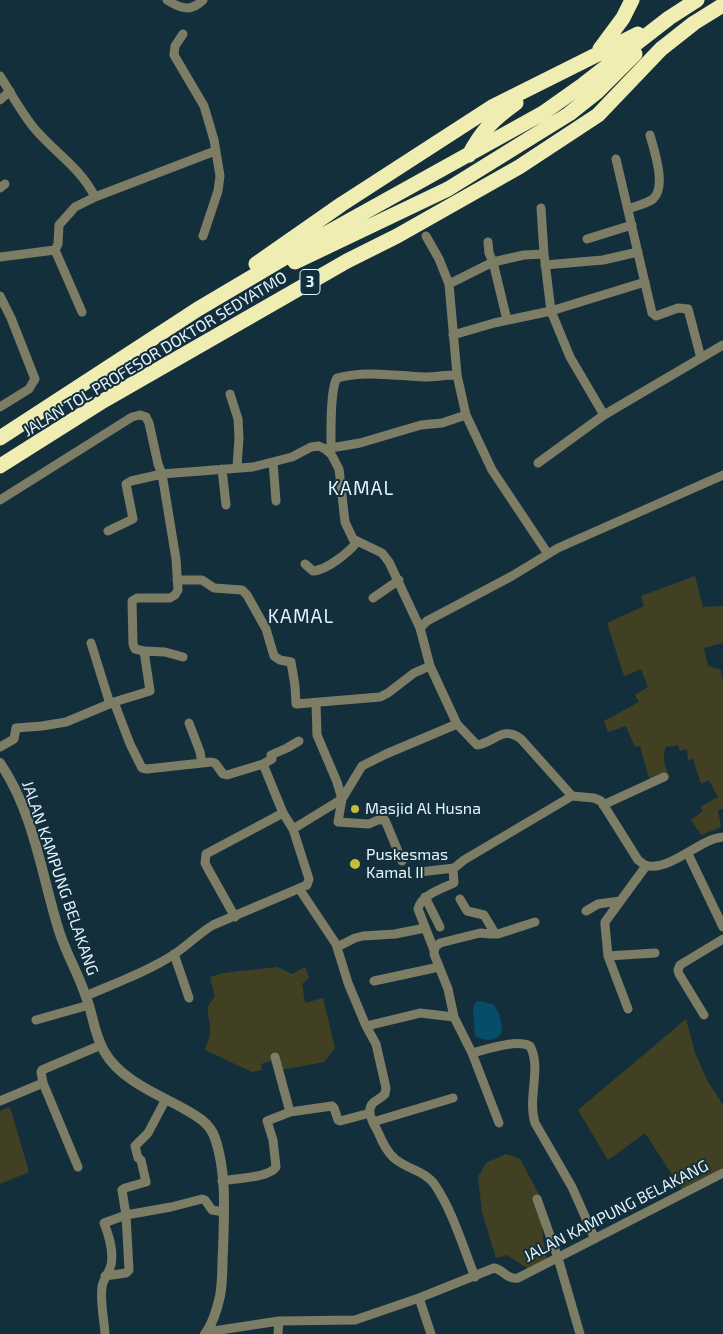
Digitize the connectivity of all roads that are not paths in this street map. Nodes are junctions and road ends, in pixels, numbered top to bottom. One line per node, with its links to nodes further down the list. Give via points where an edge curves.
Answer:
1 (168, 0): 2 (street, via 187,8 196,7)
2 (203, 0)
3 (632, 0): 8 (highway)
4 (697, 0): 6 (highway, JALAN TOL PROFESOR DOKTOR SEDYATMO / 3)
5 (723, 5): 52 (highway, JALAN TOL PROFESOR DOKTOR SEDYATMO / 3, via 661,49 598,115 519,167 103,401)
6 (669, 18): 8 (highway); 15 (highway, JALAN TOL PROFESOR DOKTOR SEDYATMO / 3, via 543,113); 33 (highway, via 598,91 556,123 448,189 335,244)
7 (183, 34): 14 (street, via 175,46 174,55 204,106)
8 (596, 54): 9 (highway)
9 (564, 72): 15 (highway, via 491,123); 35 (highway, via 492,108 342,204 236,278)
10 (0, 76): 11 (street)
11 (10, 91): 12 (street); 17 (street, via 35,128 69,161)
12 (0, 100)
13 (650, 135): 19 (street, via 660,178 658,193)
14 (216, 151): 17 (street); 21 (street, via 220,176 218,191)
15 (469, 154): 33 (highway, JALAN TOL PROFESOR DOKTOR SEDYATMO / 3)
16 (616, 159): 19 (street)
17 (95, 197): 25 (street, via 75,207 64,218 59,225)
18 (541, 208): 27 (street)
19 (628, 209): 20 (street)
20 (632, 225): 23 (street); 26 (street)
21 (203, 236)
22 (426, 236): 32 (street)
23 (588, 239)
24 (488, 242): 29 (street)
25 (55, 250): 28 (street); 37 (street)
26 (638, 252): 30 (street, via 603,260); 31 (street)
27 (544, 254): 29 (street); 30 (street)
28 (0, 256)
29 (493, 262): 32 (street); 38 (street)
30 (545, 265): 36 (street)
31 (645, 282): 36 (street); 42 (street, via 652,313 656,316 678,308 688,309)
32 (449, 284): 39 (street)
33 (229, 290): 35 (highway, JALAN TOL PROFESOR DOKTOR SEDYATMO / 3)
34 (0, 296): 45 (street, via 35,379 29,389)
35 (198, 309): 48 (highway, JALAN TOL PROFESOR DOKTOR SEDYATMO / 3)
36 (551, 311): 38 (street); 47 (street, via 570,357)
37 (82, 312)
38 (507, 320): 39 (street)
39 (452, 335): 43 (street)
40 (720, 347): 41 (street); 42 (street)
41 (723, 357)
42 (701, 358): 47 (street)
43 (457, 375): 46 (street); 49 (street, via 388,374 338,378)
44 (230, 394): 53 (street, via 238,419)
45 (0, 407)
46 (466, 415): 49 (street, via 442,424 421,425 360,443); 62 (street, via 492,470)
47 (604, 415): 51 (street)
48 (0, 438)
49 (328, 448): 50 (street, via 311,447); 61 (street, via 339,469 345,522 352,539)
50 (273, 462): 53 (street); 58 (street)
51 (538, 463)
52 (0, 466)
53 (237, 468): 54 (street)
54 (222, 469): 55 (street); 59 (street)
55 (162, 474): 57 (street, via 149,423 140,415); 60 (street, via 126,484 133,518); 64 (street)
56 (723, 476): 62 (street)
57 (0, 500)
58 (276, 501)
59 (226, 505)
60 (108, 531)
61 (357, 542): 63 (street, via 341,557 319,570); 65 (street, via 382,553)
62 (548, 554): 67 (street, via 427,621)
63 (305, 564)
64 (177, 580): 69 (street, via 178,590 173,597 137,598 132,601 133,644 135,649); 73 (street, via 202,580 214,588 242,590 266,628 274,656 291,662 296,704)
65 (399, 580): 66 (street); 67 (street)
66 (373, 598)
67 (420, 628): 71 (street)
68 (91, 643): 72 (street)
69 (144, 651): 70 (street); 72 (street, via 150,691)
70 (183, 657)
71 (430, 666): 73 (street, via 380,697); 75 (street)
72 (112, 703): 77 (street, via 66,722 16,728 14,739); 79 (street, via 142,768)
73 (316, 703): 83 (street, via 317,734)
74 (189, 723): 79 (street)
75 (457, 724): 82 (street, via 477,745 508,733 514,734); 83 (street, via 362,766)
76 (299, 741): 80 (street, via 272,755 272,759)
77 (0, 747)
78 (0, 763): 113 (street, JALAN KAMPUNG BELAKANG, via 29,826 60,934)
79 (202, 763): 80 (street, via 215,763 222,774 227,775)
80 (263, 764): 85 (street)
81 (664, 777): 84 (street)
82 (572, 796): 84 (street, via 594,798); 91 (street)
83 (342, 799): 86 (street); 89 (street, via 338,822 369,824 385,820)
84 (603, 805): 90 (street, via 638,860)
85 (284, 813): 86 (street); 98 (street, via 206,854 205,863)
86 (293, 829): 93 (street, via 308,880)
87 (723, 837): 88 (street, via 712,839)
88 (688, 854): 90 (street); 102 (street)
89 (402, 861)
90 (646, 866): 96 (street)
91 (454, 868): 92 (street); 94 (street, via 454,883)
92 (420, 872)
93 (300, 890): 98 (street); 105 (street)
94 (425, 897): 100 (street); 101 (street, via 418,908)
95 (460, 899): 103 (street, via 467,911 484,916 493,930)
96 (620, 901): 97 (street, via 598,904); 109 (street, via 605,922)
97 (586, 911)
98 (235, 917): 108 (street, via 201,932)
99 (536, 922): 103 (street)
100 (440, 927)
101 (426, 928): 105 (street, via 362,936); 106 (street)
102 (723, 928)
103 (492, 934): 106 (street, via 480,933 440,942)
104 (723, 939): 115 (street, via 680,965 678,970)
105 (337, 948): 118 (street)
106 (434, 950): 110 (street)
107 (655, 953): 109 (street)
108 (174, 954): 112 (street); 113 (street)
109 (608, 956): 114 (street)
110 (439, 967): 111 (street); 116 (street)
111 (374, 981)
112 (189, 998)
113 (87, 1001): 117 (street); 119 (street, JALAN KAMPUNG BELAKANG)
114 (628, 1010)
115 (704, 1015)
116 (454, 1017): 118 (street, via 420,1013); 120 (street)
117 (36, 1020)
118 (366, 1026): 127 (street, via 376,1044 386,1082 385,1094 372,1104)
119 (101, 1045): 122 (street, via 42,1070); 124 (street, JALAN KAMPUNG BELAKANG, via 130,1079)
120 (472, 1053): 128 (street); 135 (street, via 521,1043 533,1050 532,1114 572,1187)
121 (275, 1057): 126 (street)
122 (43, 1083): 125 (street); 129 (street)
123 (453, 1098): 127 (street)
124 (166, 1099): 131 (street, JALAN KAMPUNG BELAKANG, via 209,1126 219,1153); 134 (street, via 148,1133 135,1146 146,1182 123,1189)
125 (0, 1101)
126 (290, 1112): 127 (street, via 333,1107 340,1121); 131 (street, via 267,1121 273,1140 274,1170 261,1176)
127 (372, 1117): 138 (street, via 395,1159 426,1176 436,1186)
128 (499, 1123)
129 (78, 1167)
130 (723, 1173): 135 (street, JALAN KAMPUNG BELAKANG)
131 (222, 1181): 133 (street, JALAN KAMPUNG BELAKANG)
132 (537, 1199): 136 (street)
133 (224, 1212): 134 (street, via 212,1210 202,1199); 141 (street, JALAN KAMPUNG BELAKANG, via 220,1294)
134 (126, 1215): 137 (street, via 104,1223 112,1256); 137 (street, via 128,1270 126,1274)
135 (595, 1239): 136 (street, JALAN KAMPUNG BELAKANG)
136 (558, 1258): 138 (street, JALAN KAMPUNG BELAKANG, via 517,1279 496,1268); 145 (street)
137 (105, 1276): 142 (street, via 102,1288)
138 (475, 1276): 139 (street, JALAN KAMPUNG BELAKANG)
139 (419, 1298): 140 (street, JALAN KAMPUNG BELAKANG, via 355,1320); 144 (street)
140 (278, 1322): 141 (street, JALAN KAMPUNG BELAKANG); 143 (street)
141 (206, 1333)
142 (105, 1334)
143 (278, 1334)
144 (431, 1334)
145 (580, 1334)

